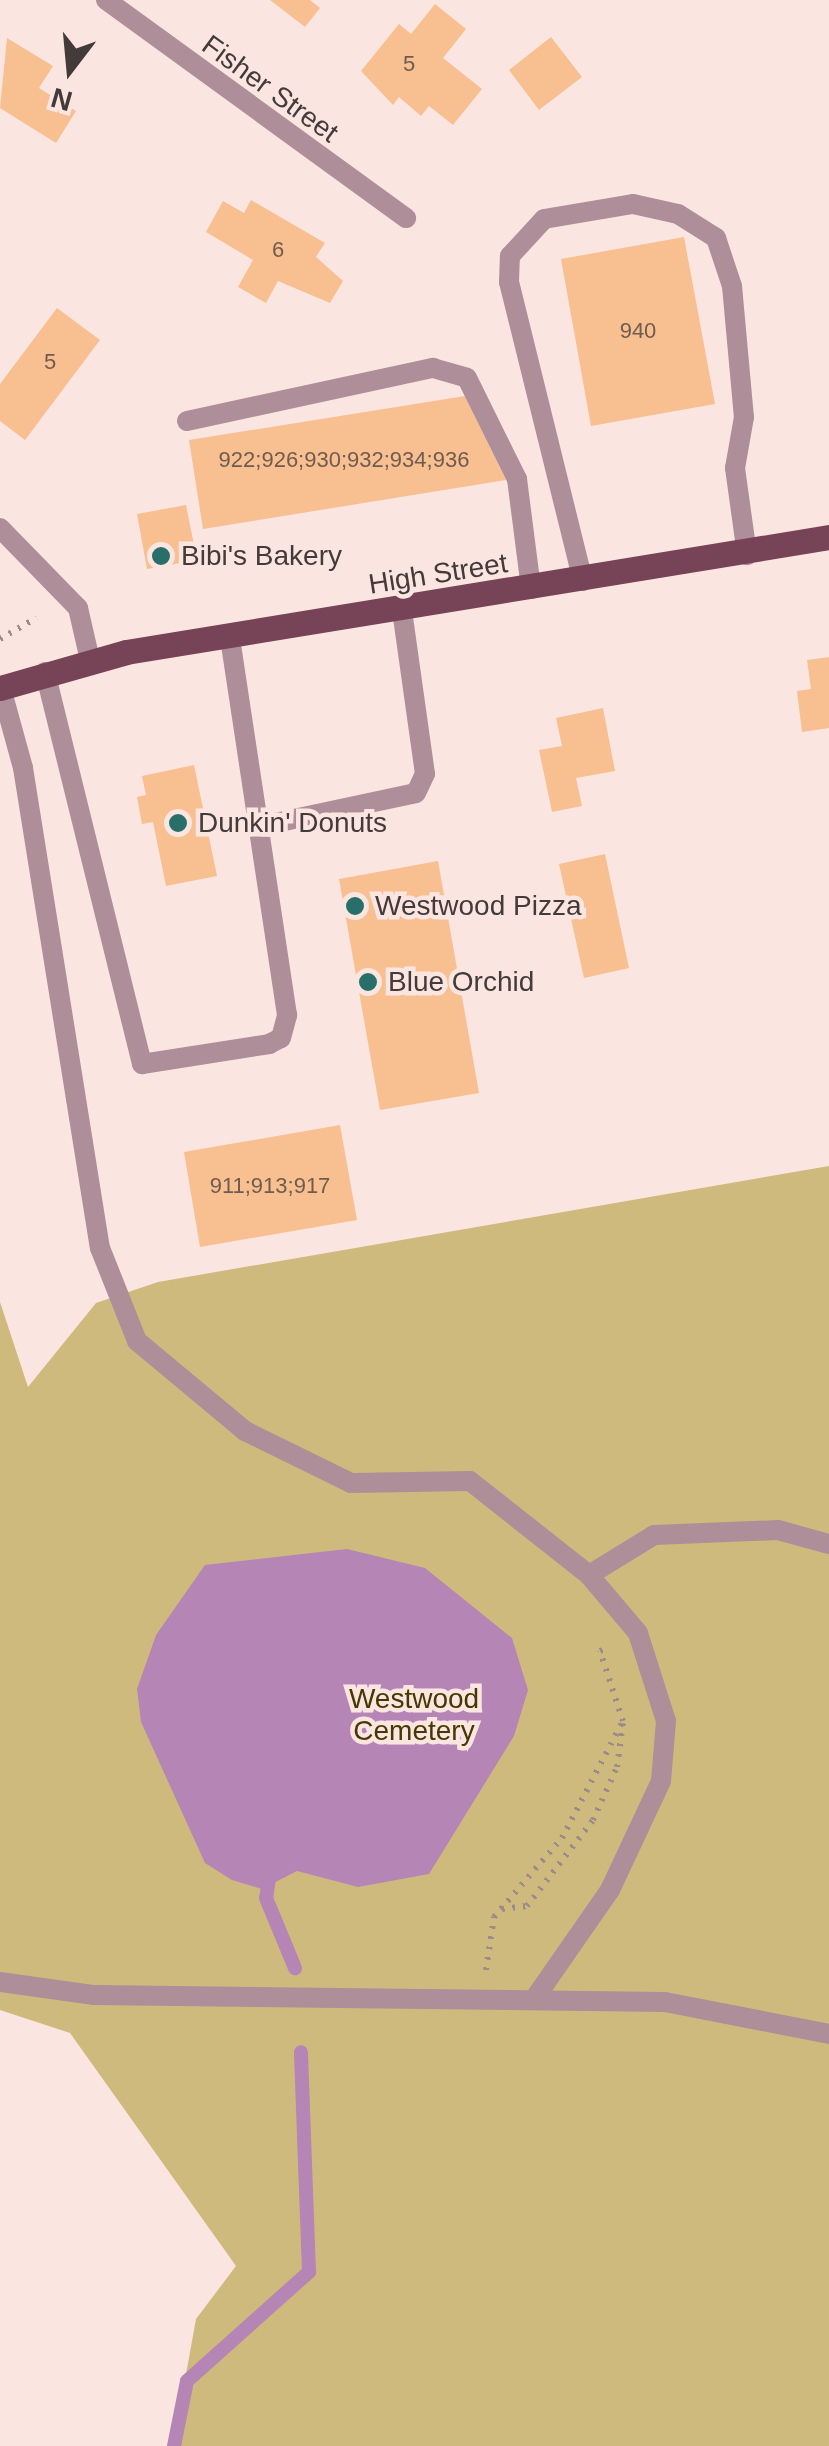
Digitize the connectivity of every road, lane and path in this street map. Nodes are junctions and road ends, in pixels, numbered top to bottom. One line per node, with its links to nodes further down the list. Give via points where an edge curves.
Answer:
1 (106, 0): 2 (street, Fisher Street)
2 (406, 218)
3 (187, 421): 8 (street, via 432,368 467,378 517,479)
4 (0, 528): 13 (street, via 78,608)
5 (829, 536): 6 (main road, High Street)
6 (747, 555): 7 (main road, High Street); 7 (street, via 735,468 744,418 716,238 678,214 632,204 544,219 510,256)
7 (582, 582): 8 (main road, High Street)
8 (531, 589): 9 (main road, High Street)
9 (402, 611): 11 (main road, High Street); 16 (street, via 424,774 416,793)
10 (36, 618): 12 (path)
11 (230, 637): 13 (main road, High Street); 16 (street)
12 (0, 639)
13 (90, 660): 14 (main road, High Street)
14 (45, 672): 15 (main road, High Street); 16 (street, via 142,1064 282,1038 288,1015)
15 (0, 688): 18 (street, via 22,768 100,1248 137,1341 245,1431 352,1483 470,1481)
16 (261, 826)
17 (829, 1544): 18 (street, via 778,1530 654,1535)
18 (589, 1575): 19 (street)
19 (638, 1634): 20 (path, via 600,1651); 23 (street, via 666,1722 661,1782 610,1890)
20 (623, 1722): 21 (path, via 562,1838); 21 (path, via 617,1767 593,1820 526,1906)
21 (501, 1908): 24 (path, via 485,1941)
22 (0, 1982): 24 (street, via 94,1995)
23 (537, 1995): 24 (street); 25 (street, via 665,2002)
24 (487, 1996)
25 (829, 2034)

